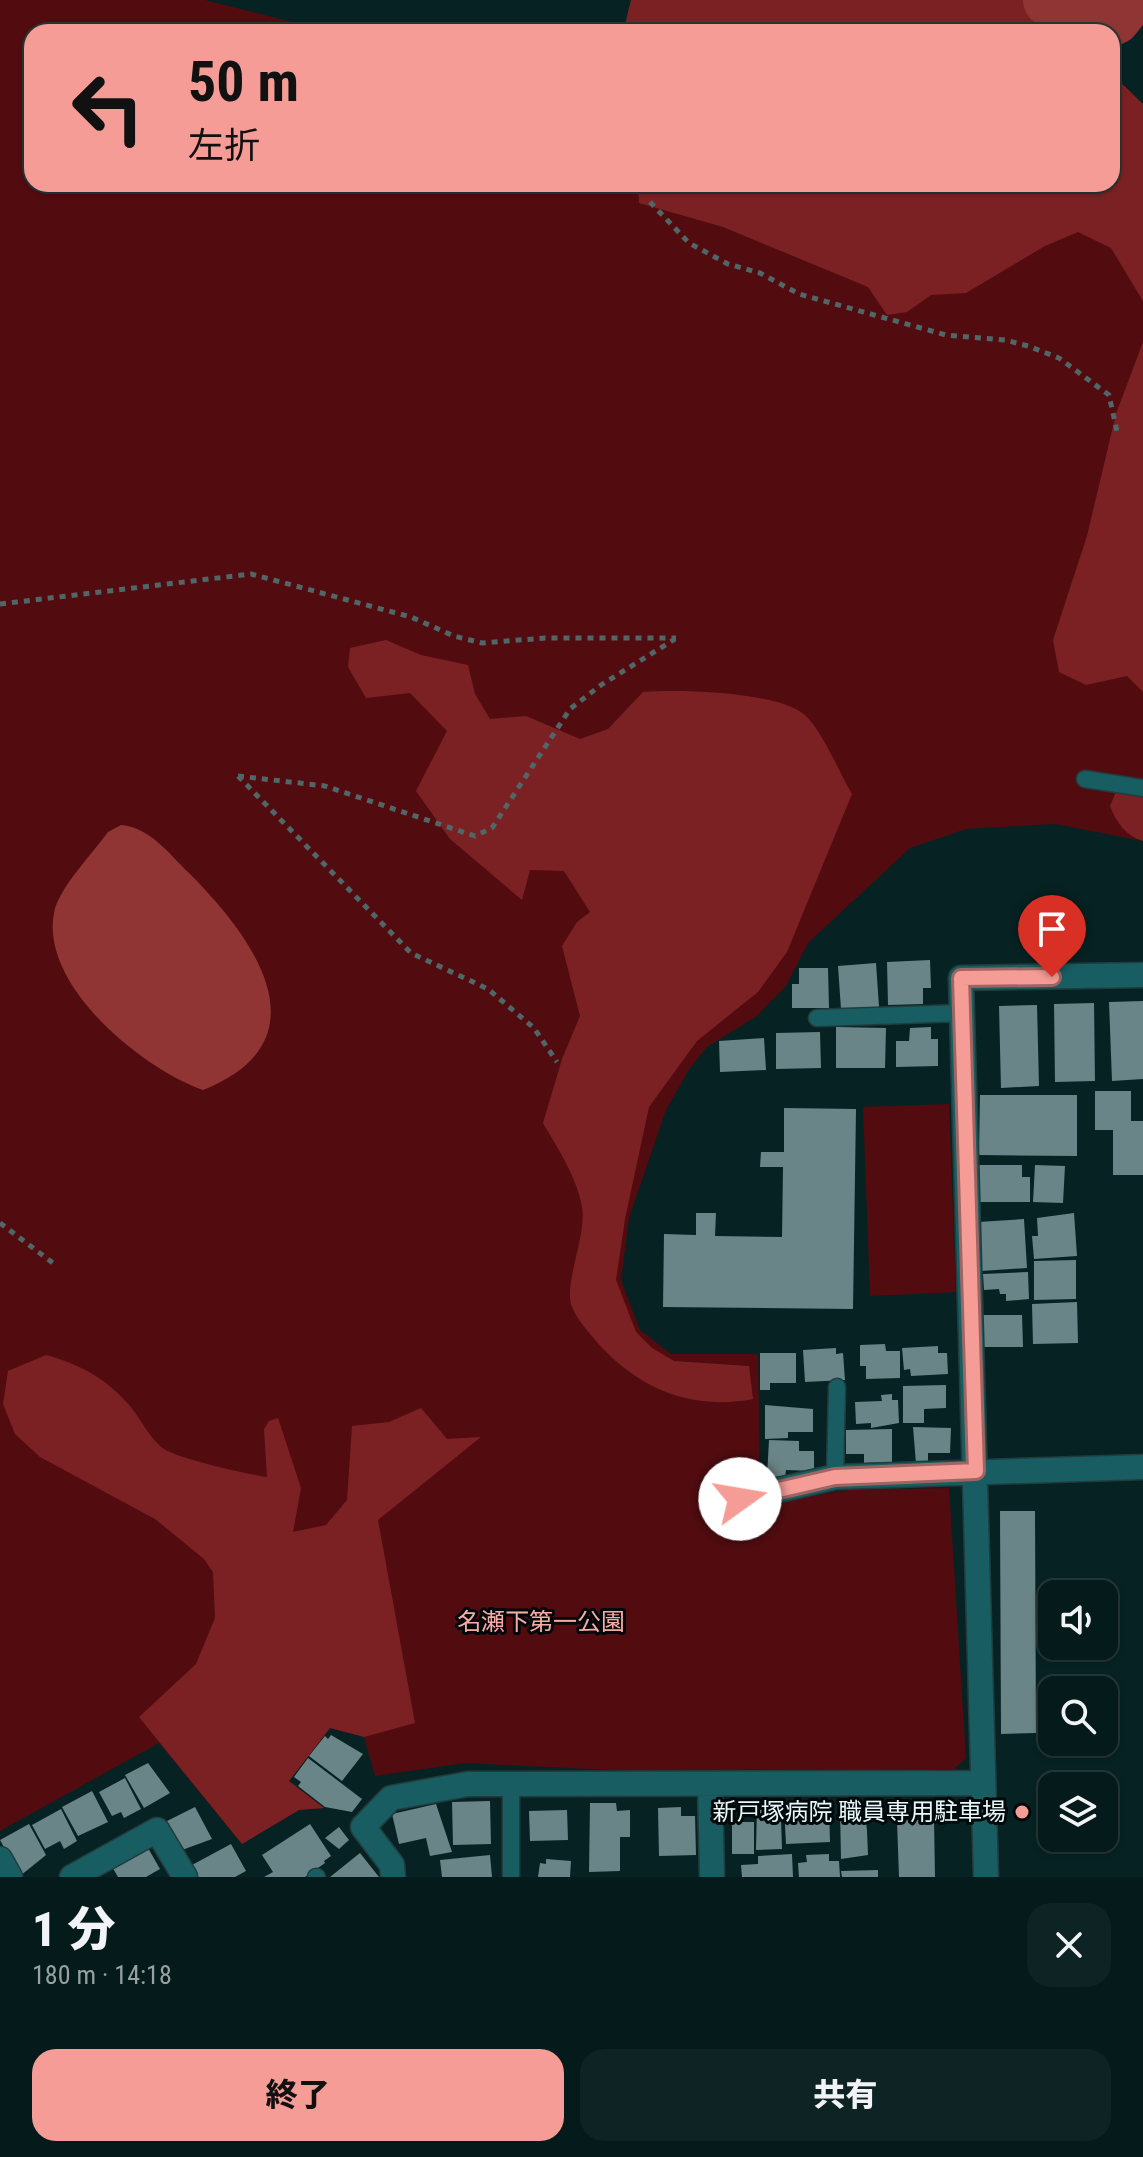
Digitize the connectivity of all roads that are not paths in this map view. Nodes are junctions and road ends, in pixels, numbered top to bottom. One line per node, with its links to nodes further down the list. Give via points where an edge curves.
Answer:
1 (1085, 779): 2 (lane)
2 (1143, 788)
3 (1143, 975): 4 (street, via 961,978)
4 (962, 1013): 5 (lane); 8 (street)
5 (817, 1018)
6 (837, 1387): 9 (lane)
7 (1143, 1467): 8 (street)
8 (976, 1471): 9 (street); 12 (street)
9 (835, 1477): 10 (street)
10 (740, 1499)
11 (511, 1783): 13 (street); 18 (street, via 468,1784 391,1798 363,1827 392,1865); 19 (lane)
12 (983, 1783): 13 (street); 21 (street)
13 (710, 1784): 20 (street)
14 (0, 1859): 15 (street)
15 (10, 1877)
16 (72, 1877): 17 (street, via 157,1830)
17 (185, 1877)
18 (393, 1877)
19 (511, 1877)
20 (712, 1877)
21 (986, 1877)

